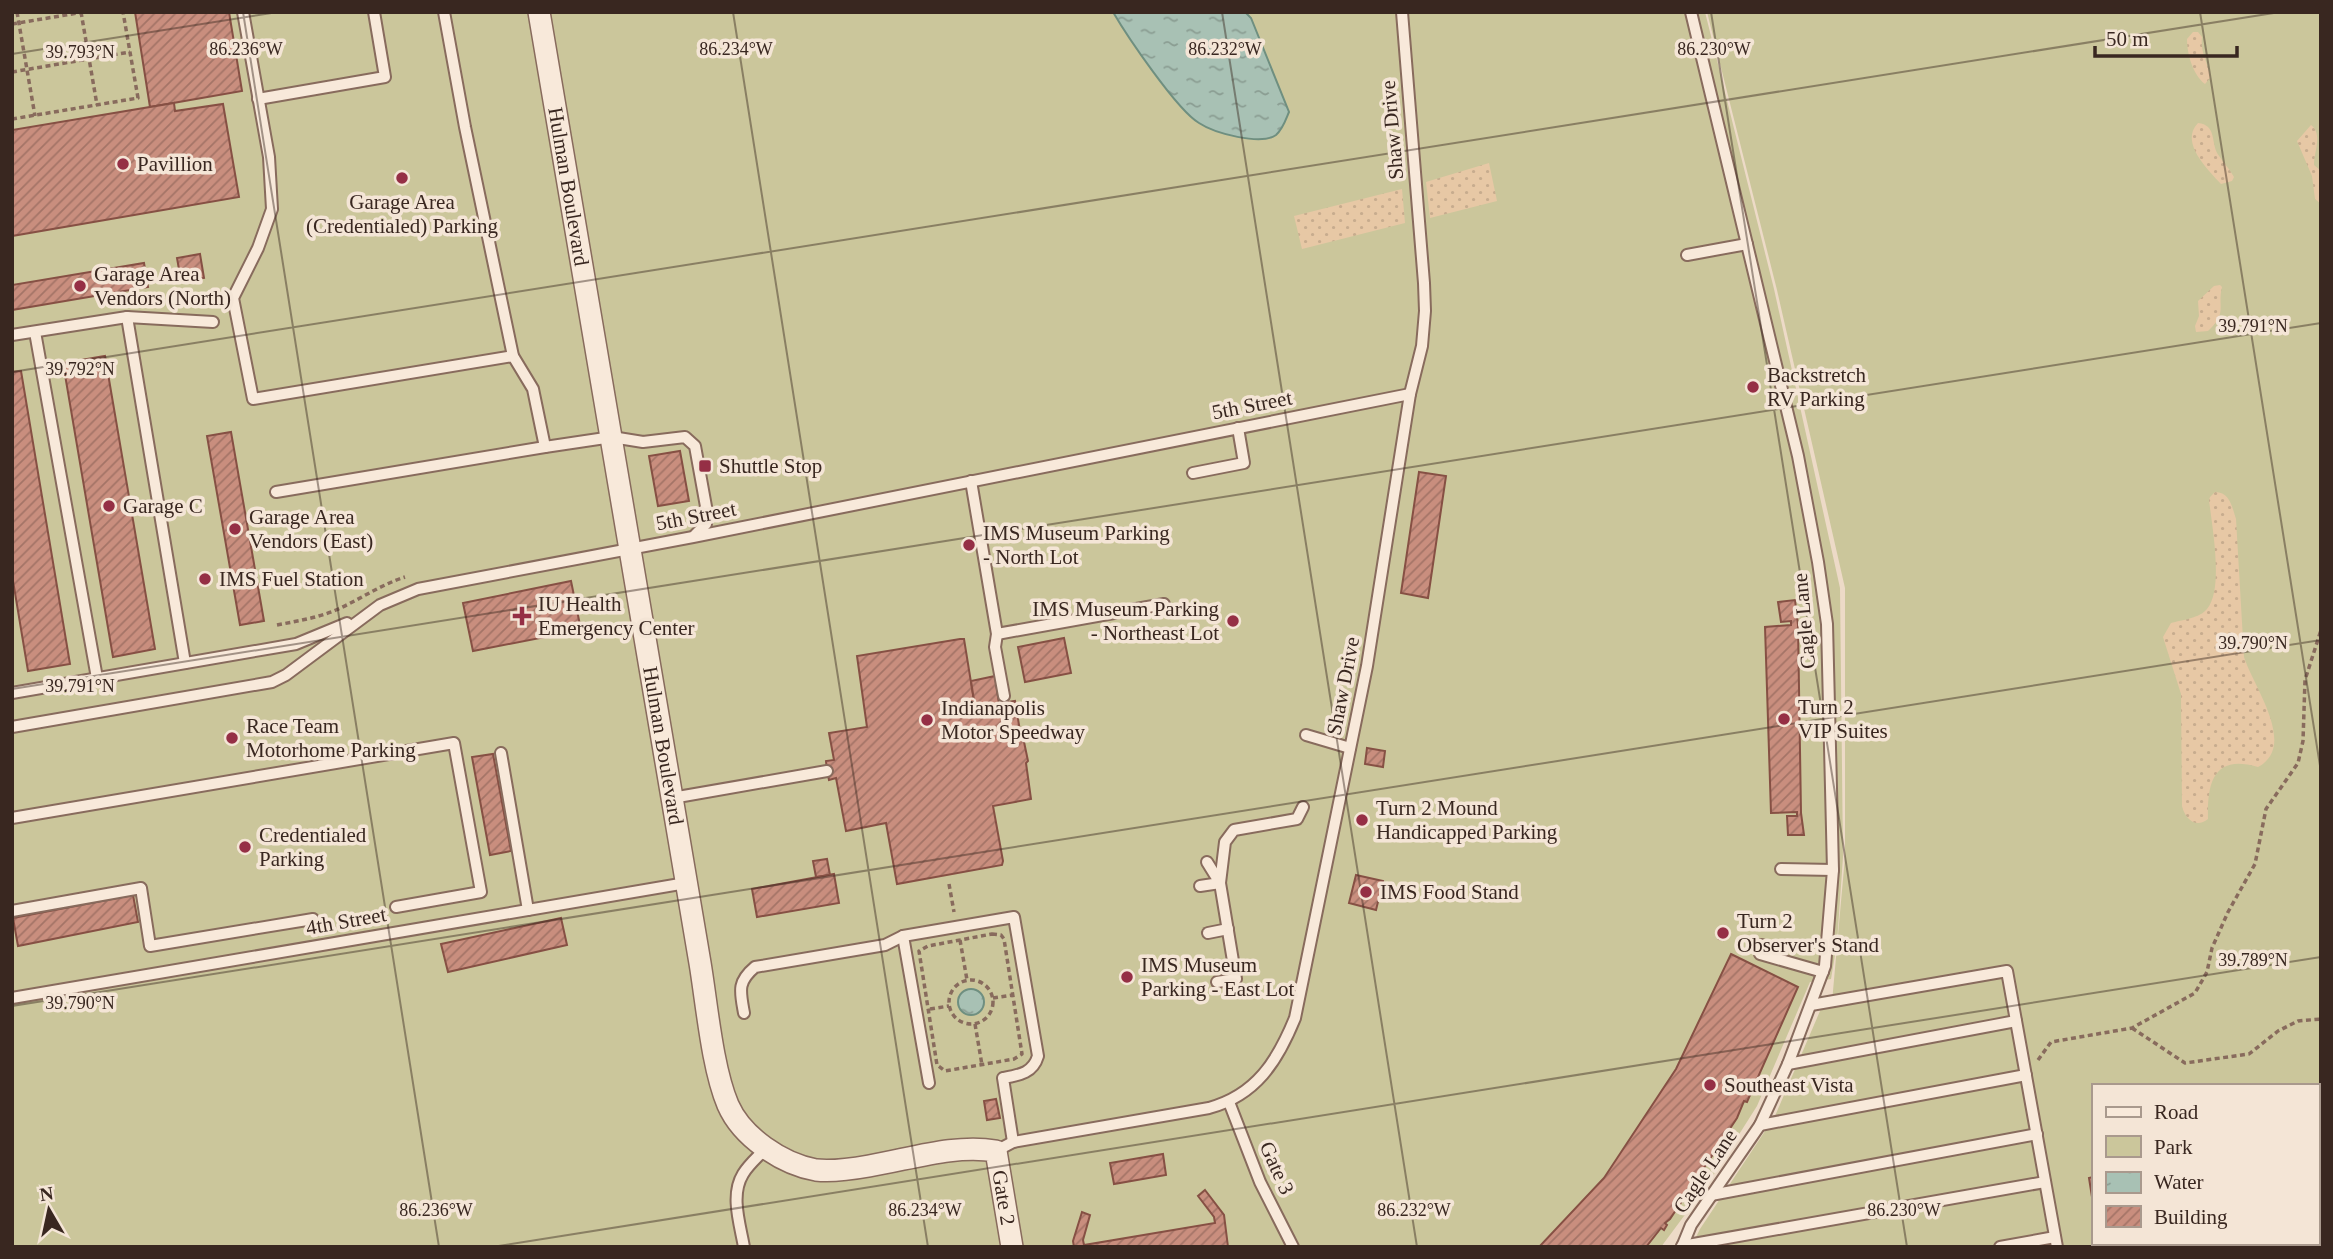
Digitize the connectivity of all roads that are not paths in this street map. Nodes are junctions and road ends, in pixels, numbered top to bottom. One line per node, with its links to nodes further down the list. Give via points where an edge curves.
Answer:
1 (243, 12): 7 (lane)
2 (374, 12): 7 (lane, via 385,78)
3 (444, 12): 14 (lane)
4 (539, 12): 17 (street, Hulman Boulevard)
5 (1402, 12): 15 (lane, Shaw Drive, via 1425,311)
6 (1691, 12): 8 (lane, Cagle Lane)
7 (258, 99): 14 (lane, via 269,157 272,209 233,298 253,399)
8 (1747, 244): 9 (lane); 41 (lane, Cagle Lane, via 1798,456 1825,604)
9 (1687, 255)
10 (127, 317): 11 (lane); 12 (lane); 27 (lane)
11 (213, 322)
12 (35, 332): 13 (lane); 28 (lane)
13 (12, 335)
14 (513, 356): 18 (lane, via 533,389)
15 (1410, 394): 16 (lane, 5th Street); 33 (lane, Shaw Drive)
16 (1238, 428): 19 (lane, via 1244,463); 20 (lane, 5th Street)
17 (612, 437): 18 (lane); 22 (lane, via 643,442 678,436 695,446 707,512 706,524); 23 (street, Hulman Boulevard)
18 (545, 447): 21 (lane)
19 (1193, 473)
20 (971, 481): 22 (lane, 5th Street); 26 (lane)
21 (276, 492)
22 (693, 537): 23 (lane, 5th Street)
23 (630, 549): 25 (lane, 5th Street, via 418,589); 36 (street, Hulman Boulevard)
24 (1164, 604): 26 (lane)
25 (380, 605): 27 (lane, via 296,644); 31 (lane, 5th Street, via 279,679)
26 (997, 634): 30 (lane)
27 (185, 663): 28 (lane)
28 (97, 678): 29 (lane)
29 (12, 693)
30 (1004, 696)
31 (12, 727)
32 (1306, 736): 33 (lane)
33 (1350, 748): 62 (lane, Shaw Drive, via 1295,1018 1267,1070)
34 (501, 752): 46 (lane)
35 (827, 771): 36 (lane)
36 (672, 798): 42 (street, Hulman Boulevard)
37 (1303, 807): 43 (lane, via 1297,819 1255,821 1234,830 1225,842)
38 (12, 818): 45 (lane, via 454,743 481,892)
39 (1207, 862): 43 (lane)
40 (1781, 869): 41 (lane)
41 (1833, 870): 53 (lane, Cagle Lane)
42 (687, 883): 46 (lane, 4th Street); 66 (street, Hulman Boulevard, via 726,1096 739,1123)
43 (1220, 883): 44 (lane); 49 (lane)
44 (1200, 886)
45 (396, 906)
46 (528, 910): 55 (lane, 4th Street)
47 (12, 911): 48 (lane, via 141,888 150,946)
48 (313, 919)
49 (1227, 929): 50 (lane); 54 (lane, via 1236,979)
50 (1208, 933)
51 (904, 936): 57 (lane, via 885,945 755,967 744,976 740,991); 61 (lane); 65 (lane, via 1014,917 1038,1056 1035,1066 1024,1074 1003,1078)
52 (1762, 945): 53 (lane, via 1760,954)
53 (1823, 972): 56 (lane, Cagle Lane)
54 (1217, 982)
55 (12, 998)
56 (1811, 1005): 58 (lane, via 2007,971); 59 (lane, Cagle Lane)
57 (744, 1013)
58 (2016, 1021): 59 (lane); 60 (lane)
59 (1788, 1064): 63 (lane, Cagle Lane)
60 (2026, 1075): 63 (lane); 64 (lane)
61 (929, 1083)
62 (1229, 1102): 65 (lane, Shaw Drive); 72 (lane, Gate 3, via 1260,1182)
63 (1760, 1125): 68 (lane, Cagle Lane)
64 (2037, 1134): 67 (lane); 68 (lane)
65 (1005, 1146): 66 (street, Hulman Boulevard, via 817,1170); 71 (street, Gate 2)
66 (766, 1147): 70 (lane, via 742,1175 737,1194)
67 (2045, 1182): 69 (lane); 73 (lane)
68 (1711, 1195): 73 (lane, Cagle Lane)
69 (2056, 1242): 74 (lane)
70 (744, 1247)
71 (1012, 1247)
72 (1293, 1247)
73 (1682, 1247)
74 (2000, 1247)

